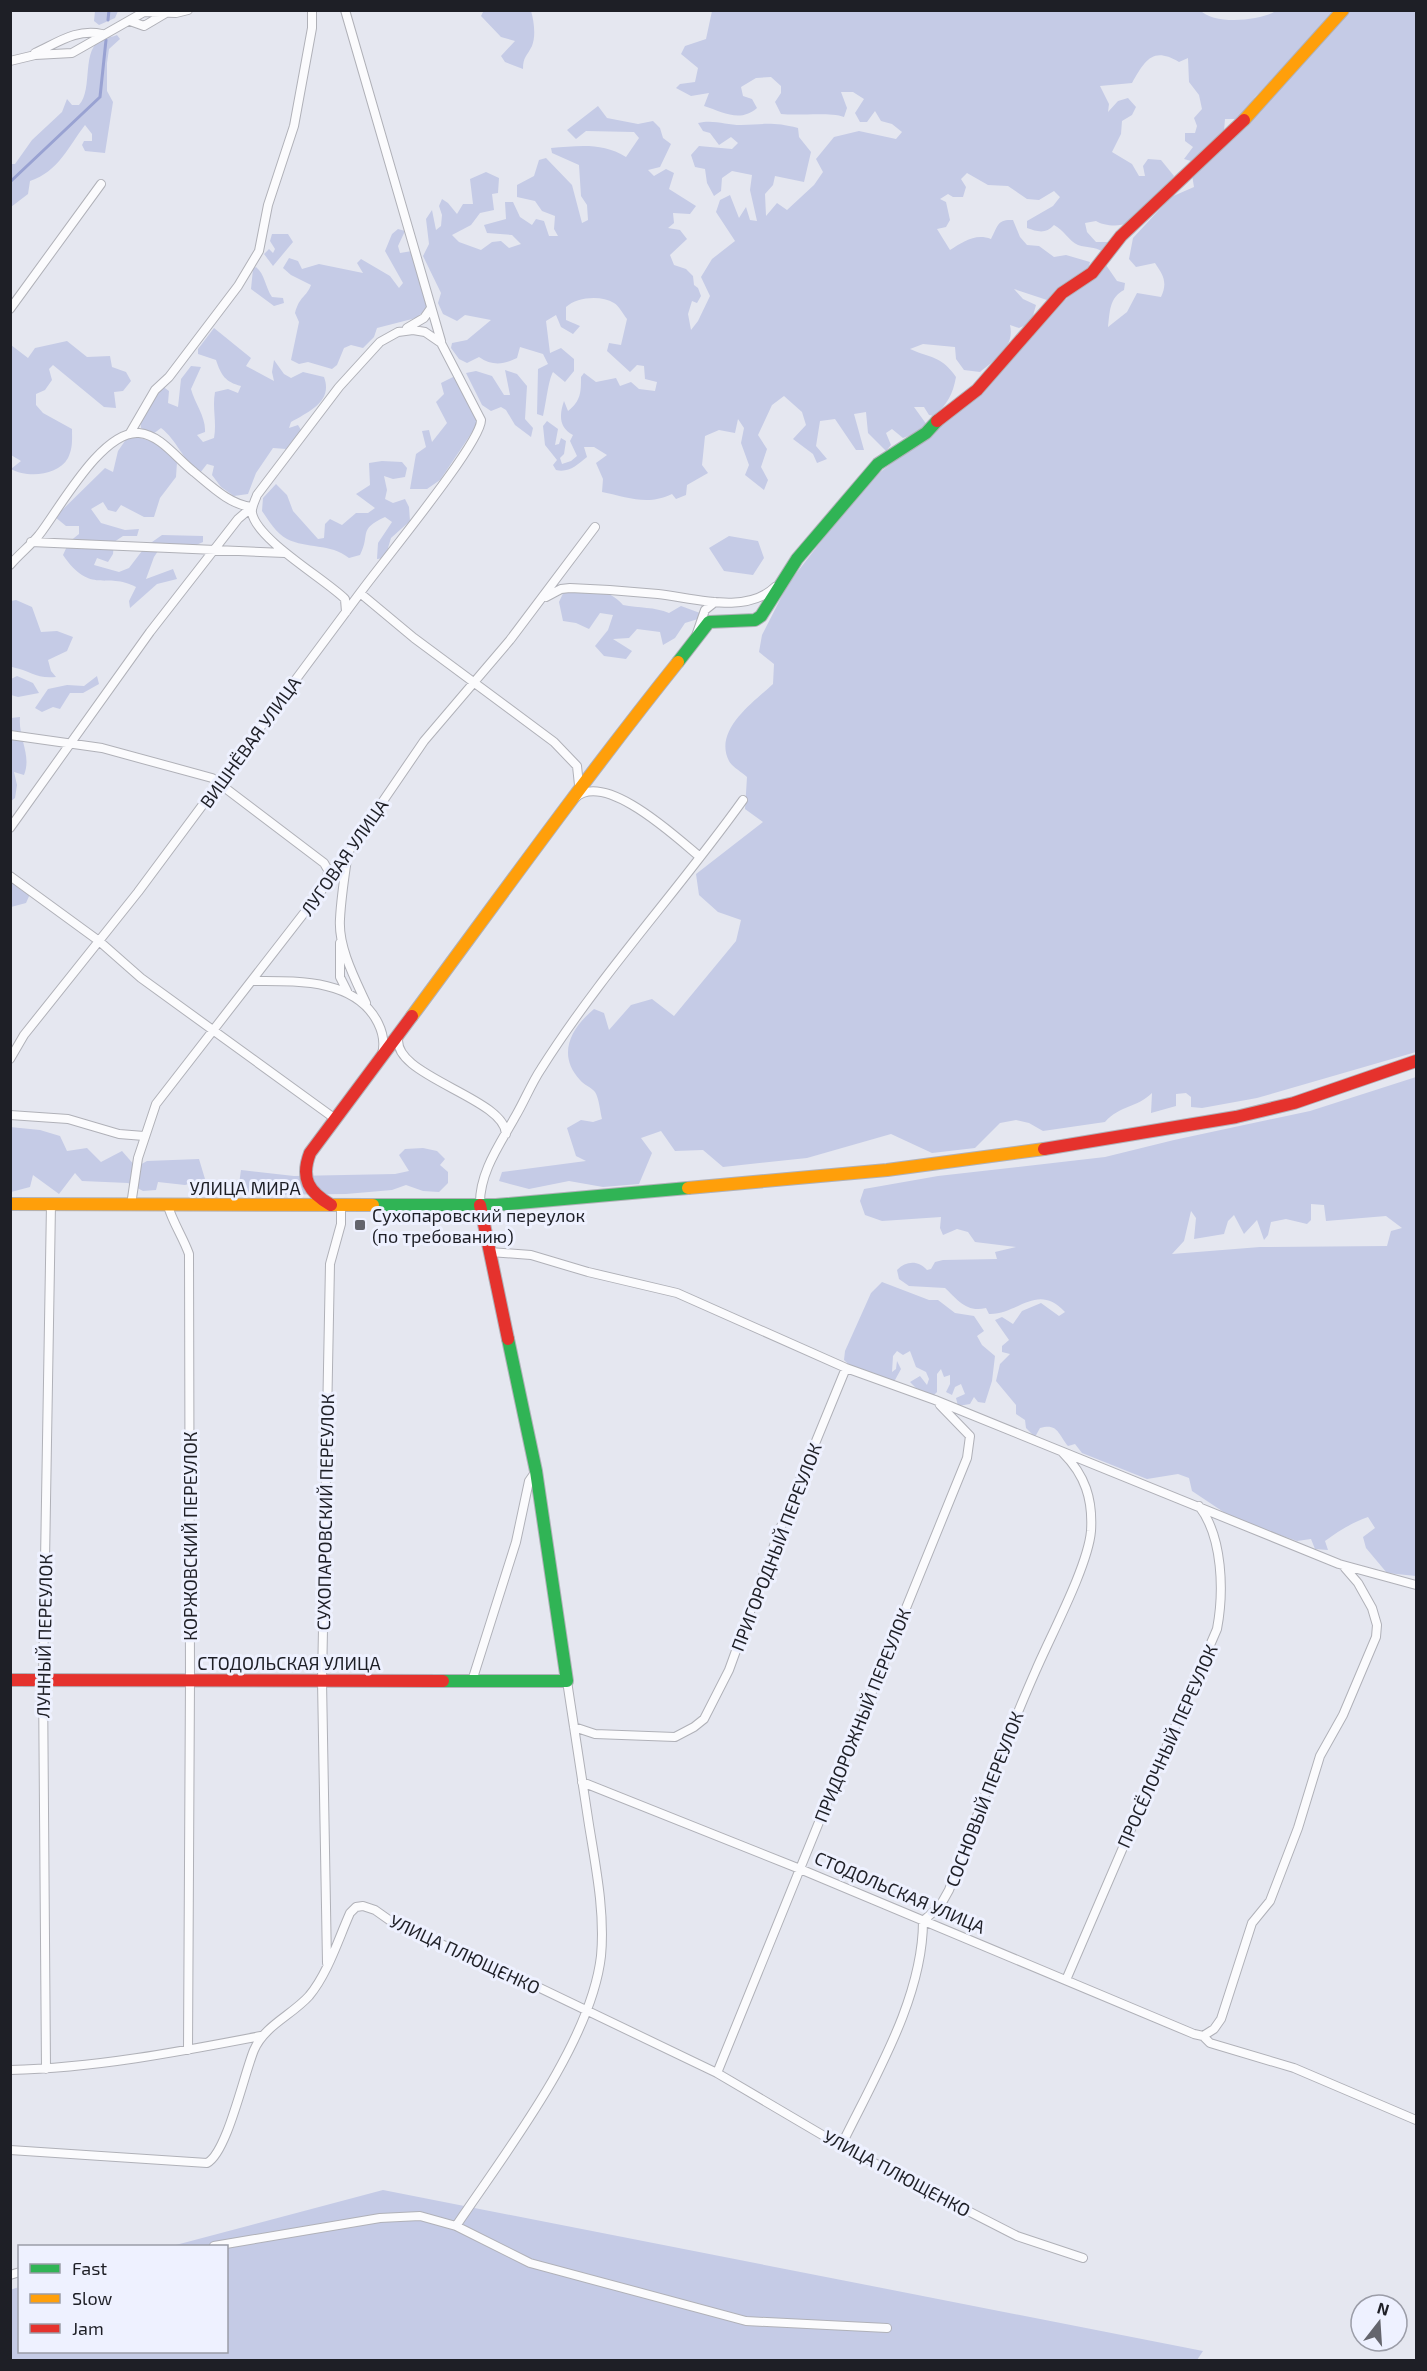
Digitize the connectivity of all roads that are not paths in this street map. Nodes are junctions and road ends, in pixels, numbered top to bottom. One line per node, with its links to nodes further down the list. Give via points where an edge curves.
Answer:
1 (188, 10): 5 (street)
2 (312, 10): 15 (street, via 294,126 268,205 259,251 238,286 155,390)
3 (345, 10): 11 (street)
4 (1343, 10): 22 (street, via 1243,122 1121,236 1092,273 1062,293 977,390 926,432 878,464)
5 (168, 11): 6 (street, via 144,12); 6 (street, via 144,26)
6 (130, 21): 7 (street)
7 (102, 34): 8 (street, via 72,53); 8 (street, via 74,34)
8 (27, 57): 9 (street)
9 (12, 61)
10 (101, 184): 12 (street)
11 (431, 308): 13 (street, via 414,325); 14 (street)
12 (10, 309)
13 (398, 332): 14 (street, via 425,332); 16 (street, via 380,342 330,398 279,463)
14 (441, 343): 23 (street, ВИШНЁВАЯ УЛИЦА, via 481,420 478,433)
15 (130, 434): 16 (street, via 157,438 202,479 240,506); 18 (street, via 112,442 93,462)
16 (252, 507): 19 (street); 20 (street, via 254,519)
17 (595, 527): 24 (street, ЛУГОВАЯ УЛИЦА)
18 (31, 542): 19 (street); 21 (street)
19 (215, 550): 20 (street); 30 (street, via 150,632)
20 (286, 554): 26 (street, via 340,594 345,599)
21 (10, 565)
22 (783, 578): 25 (street, via 759,597); 27 (street, via 755,621 709,622)
23 (360, 593): 26 (street, ВИШНЁВАЯ УЛИЦА); 28 (street)
24 (541, 601): 25 (street, via 570,588); 28 (street, ЛУГОВАЯ УЛИЦА)
25 (715, 602): 27 (street, via 705,610)
26 (346, 612): 31 (street, ВИШНЁВАЯ УЛИЦА)
27 (695, 640): 32 (street)
28 (474, 684): 32 (street, via 570,757 577,766); 36 (street, ЛУГОВАЯ УЛИЦА, via 424,741)
29 (10, 735): 30 (street)
30 (72, 743): 31 (street, via 196,772); 35 (street)
31 (220, 783): 39 (street, via 324,863 329,878); 41 (street, ВИШНЁВАЯ УЛИЦА)
32 (578, 789): 34 (street)
33 (743, 800): 37 (street)
34 (568, 804): 37 (street, via 581,792 614,795 666,828); 45 (street)
35 (10, 828)
36 (347, 856): 39 (street, ЛУГОВАЯ УЛИЦА); 40 (street)
37 (700, 857): 54 (street, via 573,1022 539,1072)
38 (10, 876): 41 (street)
39 (325, 886): 42 (street, ЛУГОВАЯ УЛИЦА)
40 (341, 931): 43 (street, via 340,977); 44 (street)
41 (99, 942): 46 (street); 47 (street, ВИШНЁВАЯ УЛИЦА)
42 (252, 981): 43 (street, via 298,983); 46 (street, ЛУГОВАЯ УЛИЦА)
43 (348, 992): 44 (street)
44 (369, 1009): 49 (street, via 383,1036)
45 (402, 1026): 49 (street); 54 (street, via 397,1040 402,1053 500,1118)
46 (212, 1030): 53 (street); 55 (street, ЛУГОВАЯ УЛИЦА, via 156,1104)
47 (24, 1035): 48 (street); 50 (street, ВИШНЁВАЯ УЛИЦА)
48 (10, 1050)
49 (381, 1058): 53 (street)
50 (10, 1059)
51 (1416, 1061): 58 (street, УЛИЦА МИРА, via 1264,1111 1067,1146 887,1170)
52 (10, 1115): 55 (street, via 68,1119 119,1134)
53 (334, 1118): 60 (street, via 304,1168 310,1190)
54 (506, 1134): 58 (street, via 486,1170 479,1192)
55 (144, 1136): 59 (street, ЛУГОВАЯ УЛИЦА)
56 (10, 1204): 57 (street, УЛИЦА МИРА)
57 (51, 1204): 59 (street, УЛИЦА МИРА); 71 (street, ЛУННЫЙ ПЕРЕУЛОК)
58 (480, 1204): 60 (street, УЛИЦА МИРА); 62 (street)
59 (131, 1205): 61 (street, УЛИЦА МИРА)
60 (336, 1205): 61 (street, УЛИЦА МИРА); 73 (street, СУХОПАРОВСКИЙ ПЕРЕУЛОК, via 341,1224 330,1264)
61 (168, 1206): 72 (street, КОРЖОВСКИЙ ПЕРЕУЛОК, via 173,1225 189,1254)
62 (490, 1252): 63 (street, via 531,1255 677,1293); 66 (street)
63 (846, 1368): 64 (street); 76 (street, ПРИГОРОДНЫЙ ПЕРЕУЛОК, via 780,1528 729,1670 708,1713 680,1736 595,1734)
64 (935, 1400): 65 (street); 78 (street, ПРИДОРОЖНЫЙ ПЕРЕУЛОК, via 963,1426 970,1436 970,1449)
65 (1060, 1450): 67 (street); 79 (street, СОСНОВЫЙ ПЕРЕУЛОК, via 1076,1466 1089,1494 1088,1546 1012,1724 949,1890 940,1906)
66 (536, 1472): 74 (street, via 529,1481 516,1542); 75 (street)
67 (1199, 1505): 68 (street); 81 (street, ПРОСЁЛОЧНЫЙ ПЕРЕУЛОК, via 1214,1538 1220,1598 1217,1629)
68 (1339, 1564): 69 (street); 84 (street, via 1350,1571 1365,1593 1377,1625 1376,1637 1343,1715 1320,1756 1270,1901 1252,1923 1221,2019)
69 (1416, 1585)
70 (10, 1680): 71 (street, СТОДОЛЬСКАЯ УЛИЦА)
71 (43, 1680): 72 (street, СТОДОЛЬСКАЯ УЛИЦА); 86 (street, ЛУННЫЙ ПЕРЕУЛОК)
72 (190, 1680): 73 (street, СТОДОЛЬСКАЯ УЛИЦА); 85 (street, КОРЖОВСКИЙ ПЕРЕУЛОК)
73 (322, 1681): 74 (street, СТОДОЛЬСКАЯ УЛИЦА); 80 (street, СУХОПАРОВСКИЙ ПЕРЕУЛОК)
74 (472, 1681): 75 (street, СТОДОЛЬСКАЯ УЛИЦА)
75 (567, 1682): 76 (street)
76 (574, 1727): 77 (street)
77 (582, 1782): 78 (street, СТОДОЛЬСКАЯ УЛИЦА); 82 (street, via 602,1936)
78 (800, 1869): 79 (street, СТОДОЛЬСКАЯ УЛИЦА); 88 (street, ПРИДОРОЖНЫЙ ПЕРЕУЛОК)
79 (923, 1921): 81 (street, СТОДОЛЬСКАЯ УЛИЦА); 90 (street, via 920,1959 895,2035)
80 (327, 1965): 82 (street, УЛИЦА ПЛЮЩЕНКО, via 350,1913 356,1907 367,1906 399,1927 492,1965); 83 (street, УЛИЦА ПЛЮЩЕНКО, via 301,2004)
81 (1066, 1980): 84 (street, СТОДОЛЬСКАЯ УЛИЦА)
82 (587, 2012): 88 (street, УЛИЦА ПЛЮЩЕНКО); 92 (street, via 535,2108)
83 (261, 2036): 85 (street); 91 (street, via 221,2148 207,2163)
84 (1203, 2036): 89 (street, СТОДОЛЬСКАЯ УЛИЦА, via 1210,2043 1294,2068)
85 (188, 2050): 86 (street)
86 (46, 2069): 87 (street)
87 (10, 2070)
88 (717, 2073): 90 (street, УЛИЦА ПЛЮЩЕНКО)
89 (1416, 2120)
90 (841, 2146): 94 (street, УЛИЦА ПЛЮЩЕНКО, via 1017,2236)
91 (10, 2150)
92 (456, 2226): 93 (street, via 420,2216 380,2218); 95 (street, via 530,2263 746,2321)
93 (225, 2245)
94 (1083, 2258)
95 (887, 2328)

